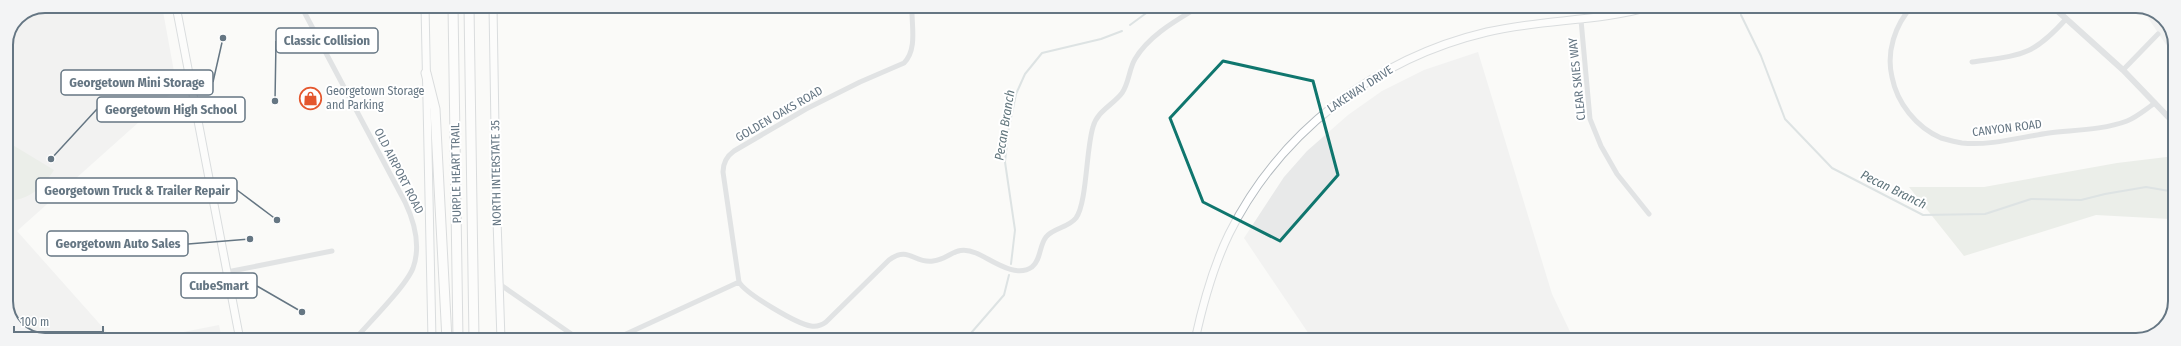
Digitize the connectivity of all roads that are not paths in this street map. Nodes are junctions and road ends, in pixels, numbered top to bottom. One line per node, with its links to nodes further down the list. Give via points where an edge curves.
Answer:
1 (177, 13): 22 (main road)
2 (305, 13): 26 (street, OLD AIRPORT ROAD, via 413,218 416,258 413,269)
3 (425, 13): 17 (main road)
4 (453, 13): 29 (highway, PURPLE HEART TRAIL)
5 (469, 13): 30 (highway, PURPLE HEART TRAIL)
6 (493, 13): 24 (main road, NORTH INTERSTATE 35)
7 (912, 13): 23 (street, GOLDEN OAKS ROAD, via 912,47 904,63 806,109 727,157 723,172)
8 (1190, 13): 23 (street, via 1146,45 1136,58 1123,91 1103,110 1093,126 1082,202 1076,219 1047,235 1034,264 1027,269 1018,270 1002,266 968,250 954,251 933,262 923,261 905,253 896,255 831,318 816,326 804,324 767,304 747,292)
9 (1627, 13): 13 (main road, LAKEWAY DRIVE)
10 (1907, 13): 18 (street, CANYON ROAD, via 1900,22 1893,42 1890,65 1892,79 1899,99 1907,111 1926,130 1941,138 1962,143 1984,142 2104,126 2134,118)
11 (2060, 13): 12 (street)
12 (2066, 19): 15 (street, via 2048,39 2032,50); 16 (street)
13 (1581, 20): 20 (street, CLEAR SKIES WAY, via 1590,119 1601,146 1617,174); 34 (main road, LAKEWAY DRIVE, via 1488,32 1447,43 1413,56 1371,79 1320,116 1250,197 1215,266)
14 (2158, 34): 16 (street)
15 (1972, 62)
16 (2123, 70): 18 (street)
17 (426, 73): 27 (main road); 28 (highway, via 435,109)
18 (2155, 103): 19 (street)
19 (2168, 117)
20 (1649, 214)
21 (332, 251): 22 (street)
22 (227, 272): 25 (main road)
23 (739, 282): 33 (street)
24 (498, 283): 31 (main road, NORTH INTERSTATE 35); 32 (street)
25 (239, 333)
26 (360, 333)
27 (432, 333)
28 (447, 333)
29 (458, 333)
30 (474, 333)
31 (501, 333)
32 (570, 333)
33 (628, 333)
34 (1197, 333)

